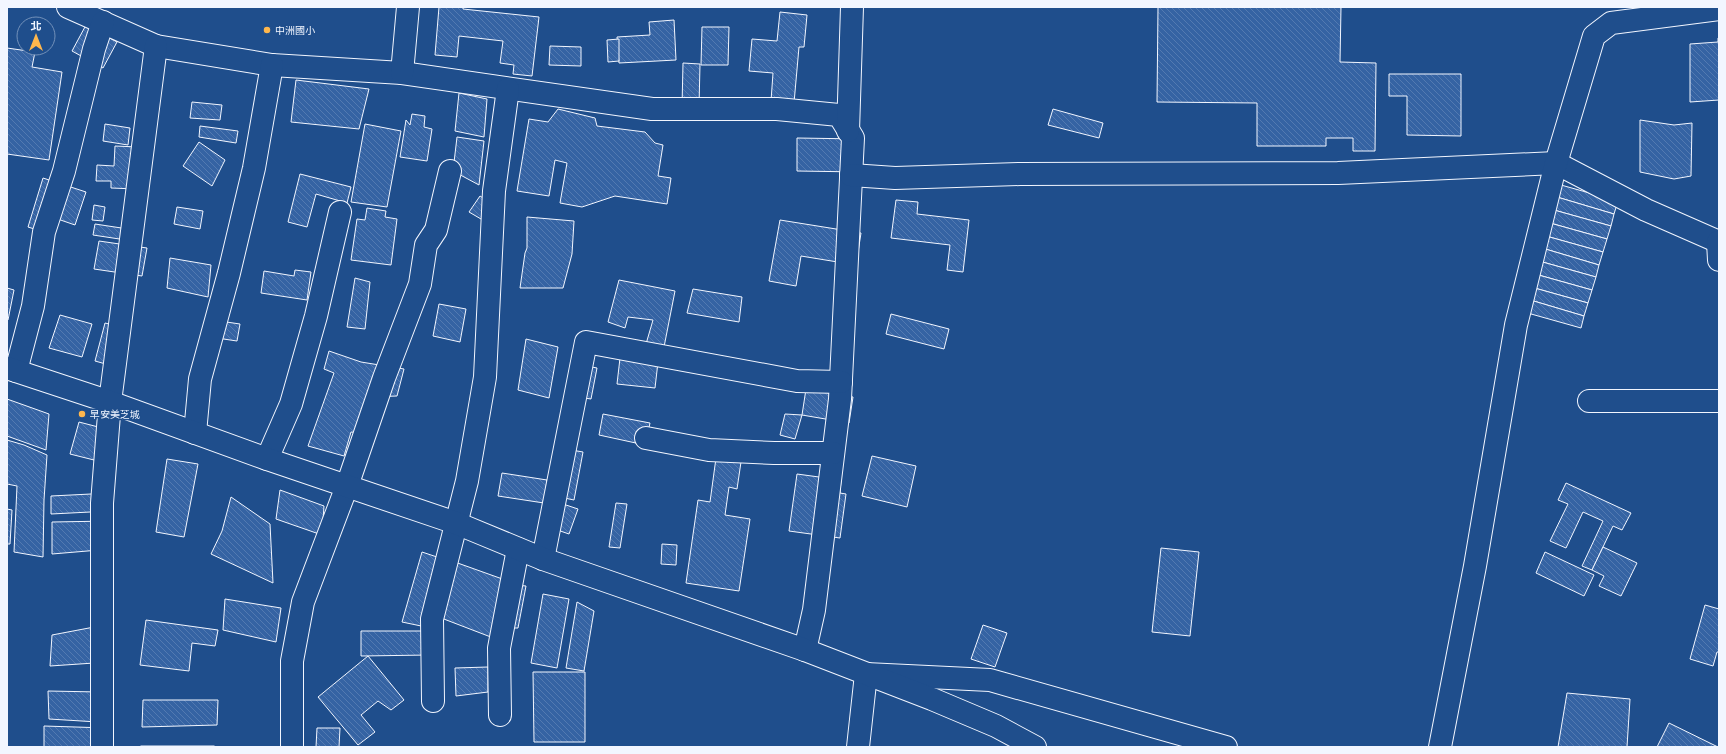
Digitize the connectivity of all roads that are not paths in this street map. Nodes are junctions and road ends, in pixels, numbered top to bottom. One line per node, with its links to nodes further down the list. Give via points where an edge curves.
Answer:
1 (68, 7): 5 (street)
2 (408, 7): 8 (street)
3 (852, 7): 10 (street)
4 (1719, 9): 11 (street, via 1611,23 1594,36)
5 (102, 22): 6 (street); 16 (street, via 64,171 44,232 33,306)
6 (156, 46): 7 (street); 20 (street)
7 (272, 66): 8 (street); 21 (street, via 254,168 200,379)
8 (402, 73): 9 (street)
9 (508, 89): 10 (street, via 652,109 777,109 838,115); 26 (street, via 494,191 485,377 467,482)
10 (848, 131): 13 (street, via 853,138)
11 (1556, 163): 13 (street, via 1338,173 1020,174 895,178); 15 (street); 38 (street, via 1516,325 1475,566)
12 (450, 171): 25 (street, via 436,230 426,245 420,284)
13 (851, 175): 17 (street)
14 (340, 212): 24 (street, via 316,316 291,404)
15 (1719, 248)
16 (11, 370): 20 (street)
17 (841, 382): 23 (street); 28 (street, via 797,381 586,342)
18 (1589, 401): 19 (street)
19 (1719, 401)
20 (110, 402): 21 (street); 33 (street, via 102,503)
21 (195, 433): 24 (street)
22 (646, 438): 23 (street, via 709,450 774,454)
23 (833, 453): 29 (street, via 814,610)
24 (267, 460): 25 (street)
25 (347, 486): 26 (street); 34 (street, via 303,602 292,661)
26 (456, 523): 27 (street); 31 (street, via 432,619)
27 (518, 549): 28 (street); 32 (street, via 499,648)
28 (543, 559): 29 (street)
29 (805, 650): 30 (street)
30 (866, 674): 35 (street); 36 (street, via 996,726); 37 (street, via 990,680)
31 (432, 702)
32 (500, 715)
33 (102, 747)
34 (292, 747)
35 (858, 747)
36 (1035, 747)
37 (1226, 747)
38 (1440, 747)

